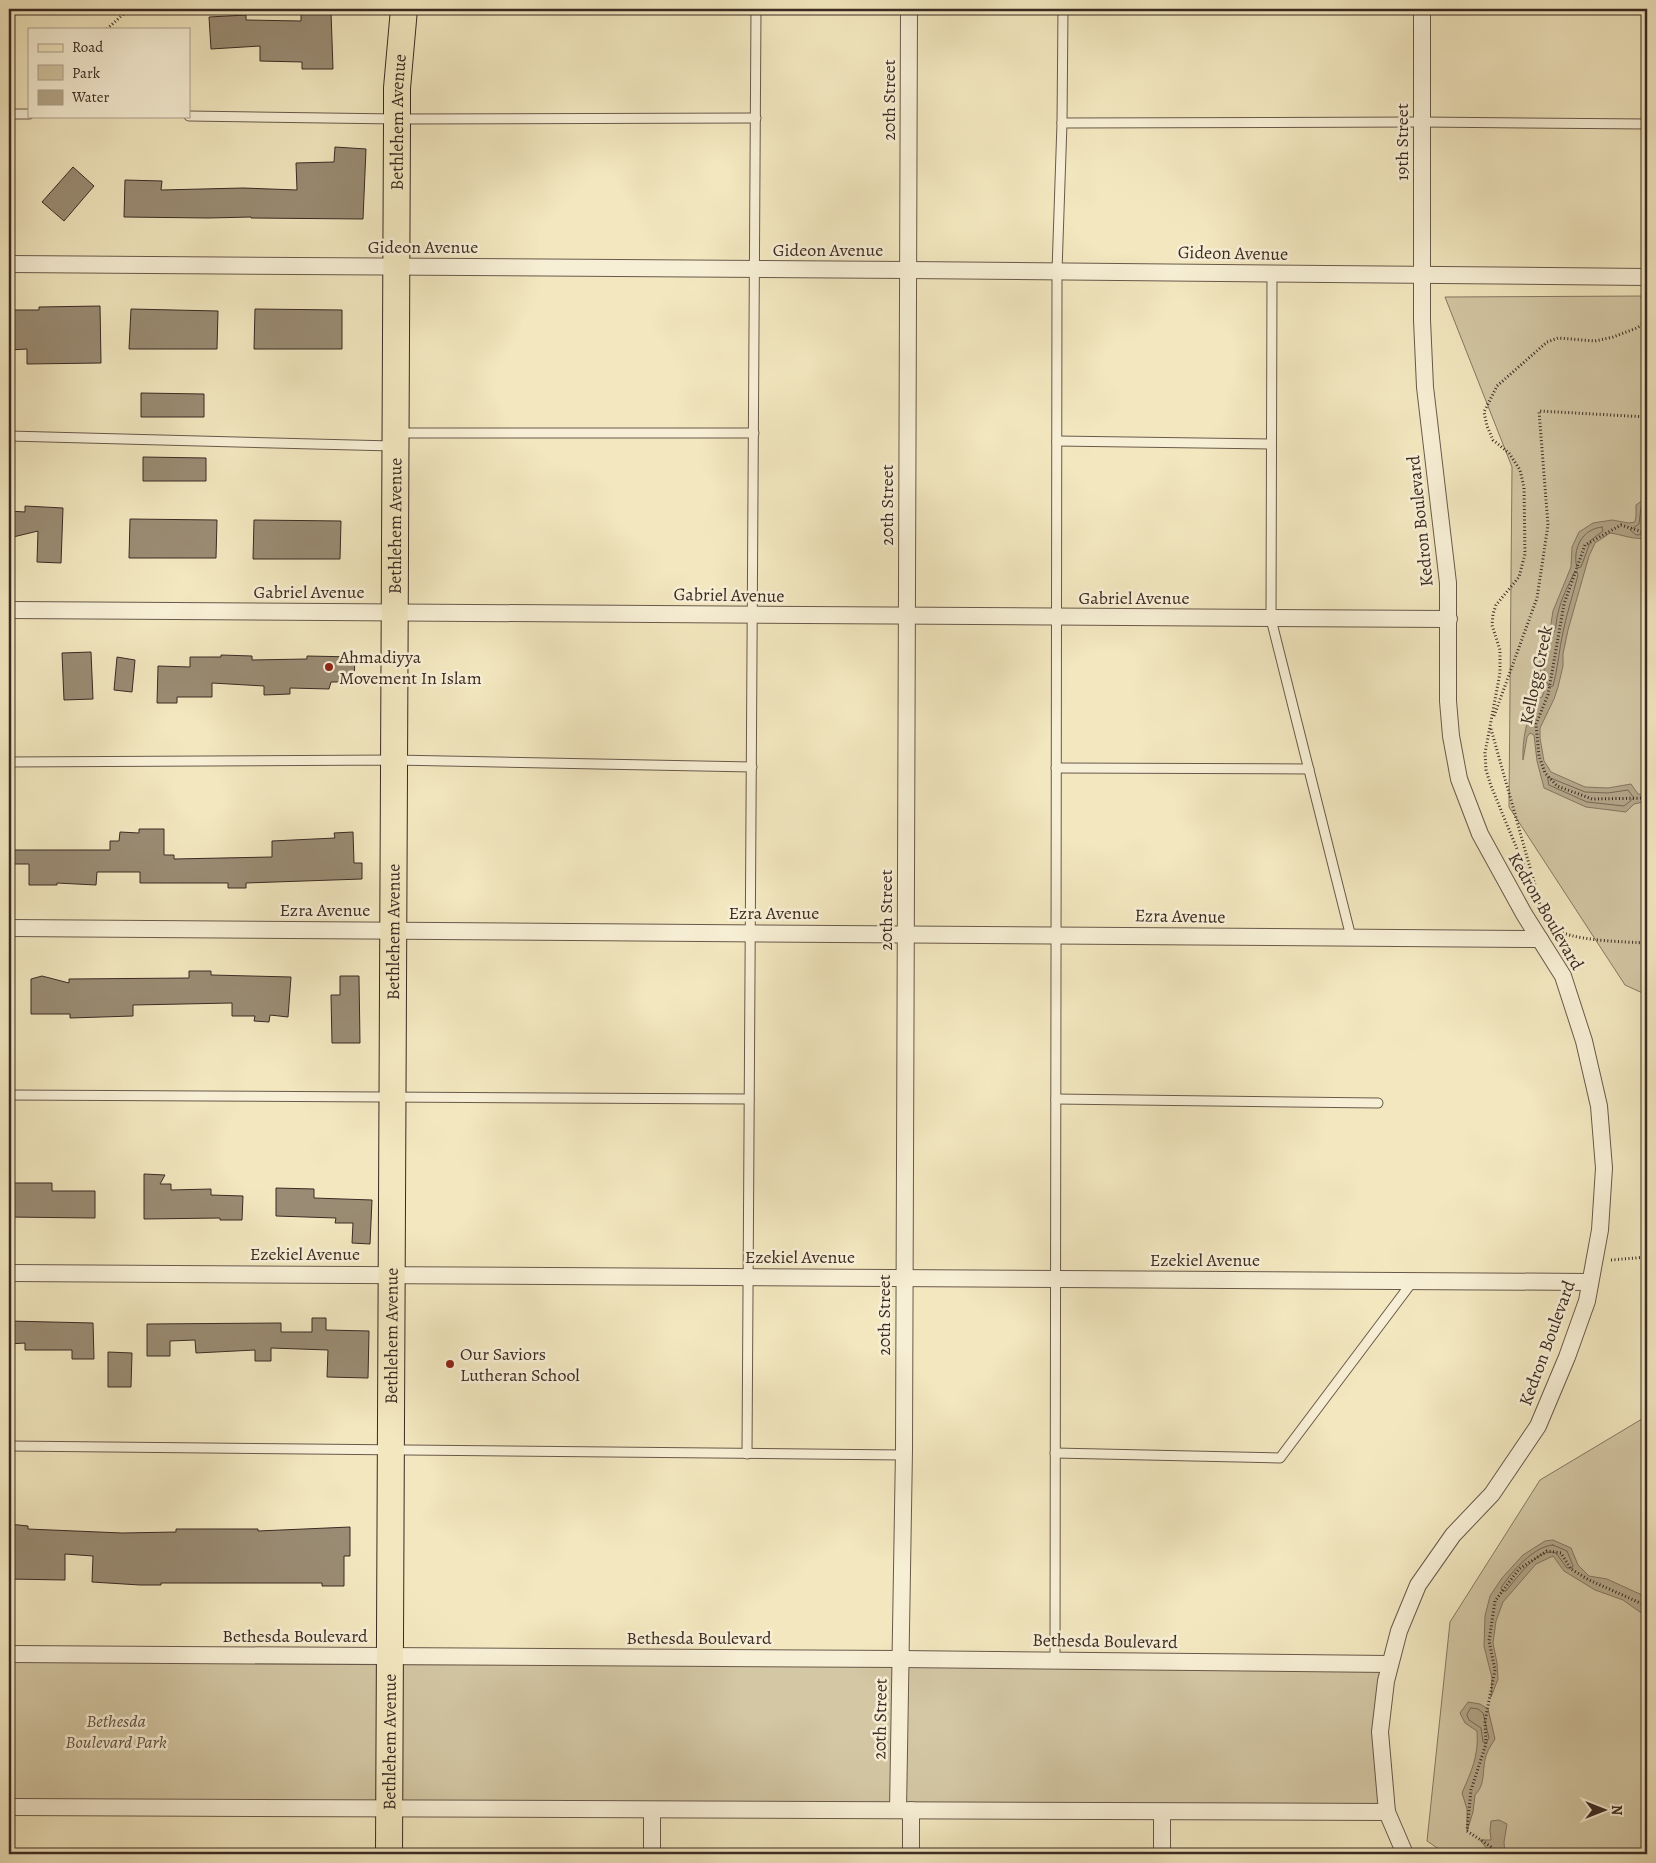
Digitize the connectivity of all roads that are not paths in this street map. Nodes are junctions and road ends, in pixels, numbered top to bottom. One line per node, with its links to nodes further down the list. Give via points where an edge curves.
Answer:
1 (404, 9): 10 (main road, Bethlehem Avenue)
2 (756, 9): 9 (lane)
3 (909, 9): 17 (street, 20th Street)
4 (1063, 9): 12 (lane)
5 (1422, 9): 11 (street, 19th Street)
6 (9, 114): 7 (lane)
7 (28, 114)
8 (190, 116): 10 (lane)
9 (756, 118): 10 (lane); 16 (lane)
10 (397, 119): 15 (main road, Bethlehem Avenue)
11 (1422, 122): 12 (lane); 13 (lane); 20 (street, 19th Street)
12 (1062, 123): 18 (lane)
13 (1647, 124)
14 (9, 264): 15 (street, Gideon Avenue)
15 (396, 267): 16 (street, Gideon Avenue); 24 (main road, Bethlehem Avenue)
16 (755, 270): 17 (street, Gideon Avenue); 22 (lane)
17 (908, 270): 18 (street, Gideon Avenue); 30 (street, 20th Street)
18 (1057, 271): 19 (street, Gideon Avenue); 25 (lane)
19 (1272, 274): 20 (street, Gideon Avenue); 26 (lane)
20 (1422, 276): 21 (street, Gideon Avenue); 33 (street, Kedron Boulevard, via 1425,387 1448,583)
21 (1647, 278)
22 (754, 434): 24 (lane); 29 (lane)
23 (9, 436): 24 (lane)
24 (396, 439): 28 (main road, Bethlehem Avenue)
25 (1057, 441): 26 (lane); 31 (lane)
26 (1271, 444): 32 (lane)
27 (9, 610): 28 (street, Gabriel Avenue)
28 (395, 612): 29 (street, Gabriel Avenue); 34 (main road, Bethlehem Avenue)
29 (752, 615): 30 (street, Gabriel Avenue); 36 (lane)
30 (907, 617): 31 (street, Gabriel Avenue); 42 (street, 20th Street)
31 (1057, 618): 32 (street, Gabriel Avenue); 37 (lane)
32 (1271, 619): 33 (street, Gabriel Avenue); 38 (lane)
33 (1448, 620): 45 (street, Kedron Boulevard, via 1450,736 1459,779 1480,834)
34 (394, 760): 35 (lane); 36 (lane); 40 (main road, Bethlehem Avenue)
35 (9, 762)
36 (752, 767): 41 (lane)
37 (1056, 768): 38 (lane); 43 (lane)
38 (1309, 769): 44 (lane)
39 (9, 928): 40 (street, Ezra Avenue)
40 (393, 930): 41 (street, Ezra Avenue); 47 (main road, Bethlehem Avenue)
41 (750, 933): 42 (street, Ezra Avenue); 48 (lane)
42 (906, 934): 43 (street, Ezra Avenue); 54 (street, 20th Street)
43 (1056, 935): 44 (street, Ezra Avenue); 49 (lane)
44 (1351, 938): 45 (street, Ezra Avenue)
45 (1540, 939): 57 (street, Kedron Boulevard, via 1563,976 1584,1041 1599,1106 1604,1168 1600,1230)
46 (9, 1095): 47 (lane)
47 (393, 1097): 48 (lane); 52 (main road, Bethlehem Avenue)
48 (749, 1099): 53 (lane)
49 (1056, 1099): 50 (lane); 55 (lane)
50 (1378, 1103)
51 (9, 1272): 52 (street, Ezekiel Avenue)
52 (392, 1275): 53 (street, Ezekiel Avenue); 59 (main road, Bethlehem Avenue)
53 (748, 1277): 54 (street, Ezekiel Avenue); 61 (lane)
54 (904, 1278): 55 (street, Ezekiel Avenue); 62 (street, 20th Street)
55 (1056, 1279): 56 (street, Ezekiel Avenue); 60 (lane)
56 (1413, 1281): 57 (street, Ezekiel Avenue); 60 (lane, via 1280,1458)
57 (1590, 1282): 67 (street, Kedron Boulevard, via 1587,1301 1567,1357 1538,1426 1492,1494 1453,1535 1418,1585 1399,1631)
58 (9, 1446): 59 (lane)
59 (391, 1450): 61 (lane); 64 (main road, Bethlehem Avenue)
60 (1055, 1453): 66 (lane)
61 (747, 1454): 62 (lane)
62 (903, 1455): 65 (street, 20th Street)
63 (9, 1654): 64 (street, Bethesda Boulevard)
64 (390, 1657): 65 (street, Bethesda Boulevard); 69 (main road, Bethlehem Avenue)
65 (900, 1659): 66 (street, Bethesda Boulevard); 71 (street, 20th Street)
66 (1055, 1660): 67 (street, Bethesda Boulevard)
67 (1390, 1664): 73 (street, Kedron Boulevard, via 1380,1732)
68 (9, 1807): 69 (street)
69 (390, 1809): 70 (street); 74 (main road, Bethlehem Avenue)
70 (652, 1810): 71 (street); 75 (street)
71 (905, 1810): 72 (street); 76 (street, 20th Street)
72 (1162, 1812): 73 (street); 77 (street)
73 (1387, 1812): 78 (street)
74 (389, 1854)
75 (652, 1854)
76 (911, 1854)
77 (1162, 1854)
78 (1405, 1854)

